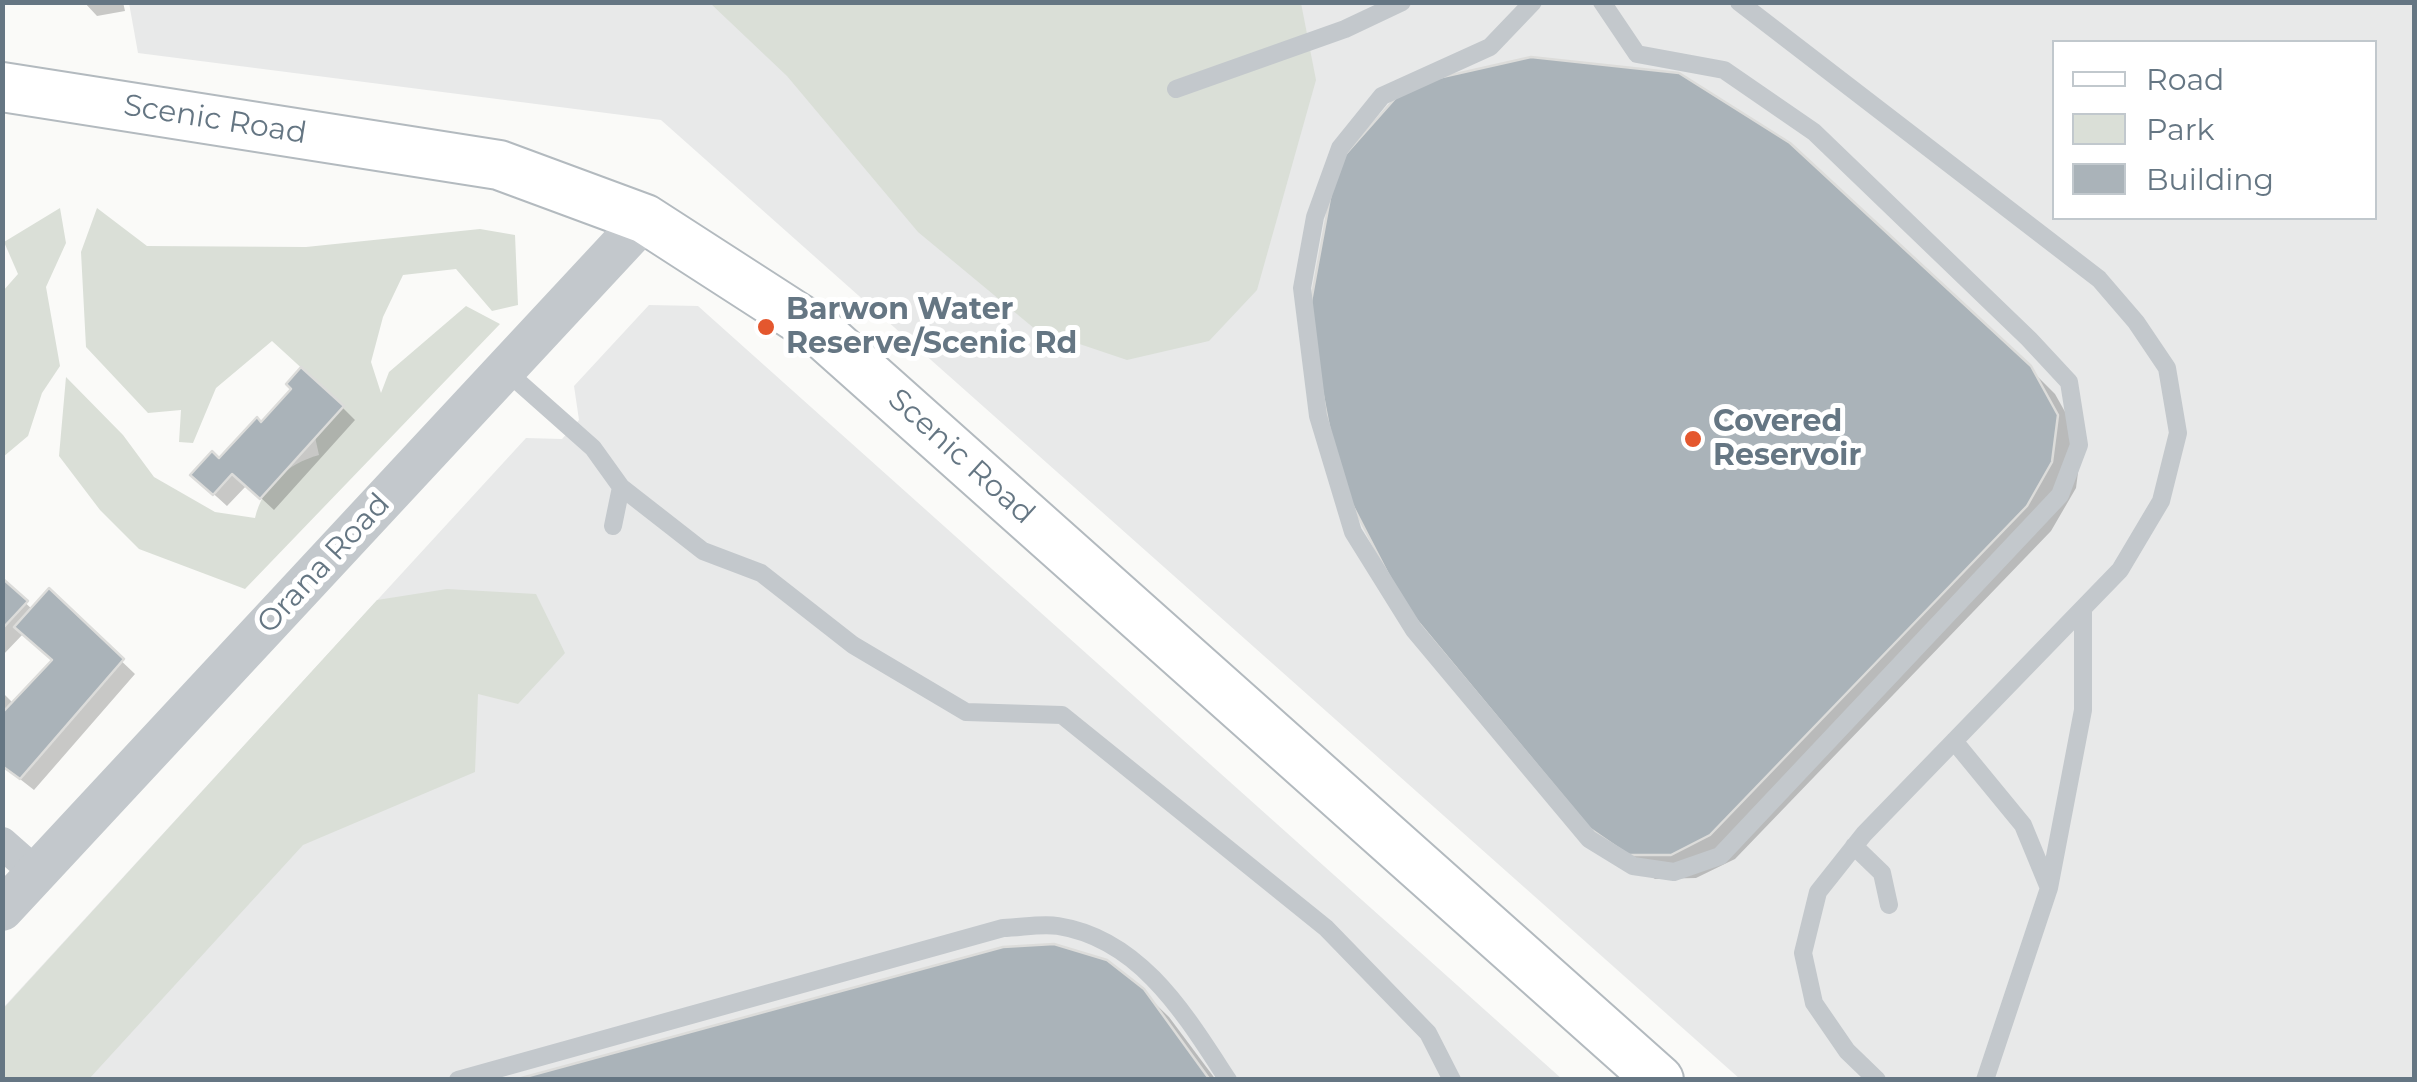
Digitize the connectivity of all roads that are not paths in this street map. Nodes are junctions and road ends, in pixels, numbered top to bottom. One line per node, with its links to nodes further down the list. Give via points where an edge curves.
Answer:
1 (1402, 2): 6 (lane)
2 (1533, 2): 3 (lane, via 1490,47 1382,96 1340,148 1315,218 1302,288 1318,416 1353,532 1414,630 1589,839 1633,866 1674,872 1720,856 2060,495 2079,445 2069,382 1814,132 1724,70 1636,54)
3 (1602, 2)
4 (1739, 2): 11 (lane, via 2098,279 2166,368 2178,433 2161,502 2120,570)
5 (2, 87): 7 (main road, Scenic Road, via 498,165)
6 (1176, 89)
7 (646, 219): 8 (street, Orana Road); 22 (main road, Scenic Road, via 820,332)
8 (505, 370): 9 (lane, via 592,448); 15 (street, Orana Road)
9 (621, 487): 10 (lane); 21 (lane, via 704,550 761,573 853,644 966,712 1062,715 1326,928 1428,1033)
10 (613, 526)
11 (2083, 608): 12 (lane); 16 (lane, via 2083,710)
12 (1954, 741): 14 (lane); 16 (lane, via 2024,824)
13 (2, 843): 15 (street)
14 (1854, 846): 17 (lane, via 1882,873); 23 (lane, via 1818,892 1803,953 1814,1003)
15 (36, 872): 18 (street, Orana Road)
16 (2050, 888): 24 (lane)
17 (1889, 905)
18 (2, 910)
19 (458, 1080): 20 (lane, via 1002,928 1058,926 1124,951 1179,1005)
20 (1228, 1080)
21 (1452, 1080)
22 (1659, 1080)
23 (1877, 1080)
24 (1985, 1080)

